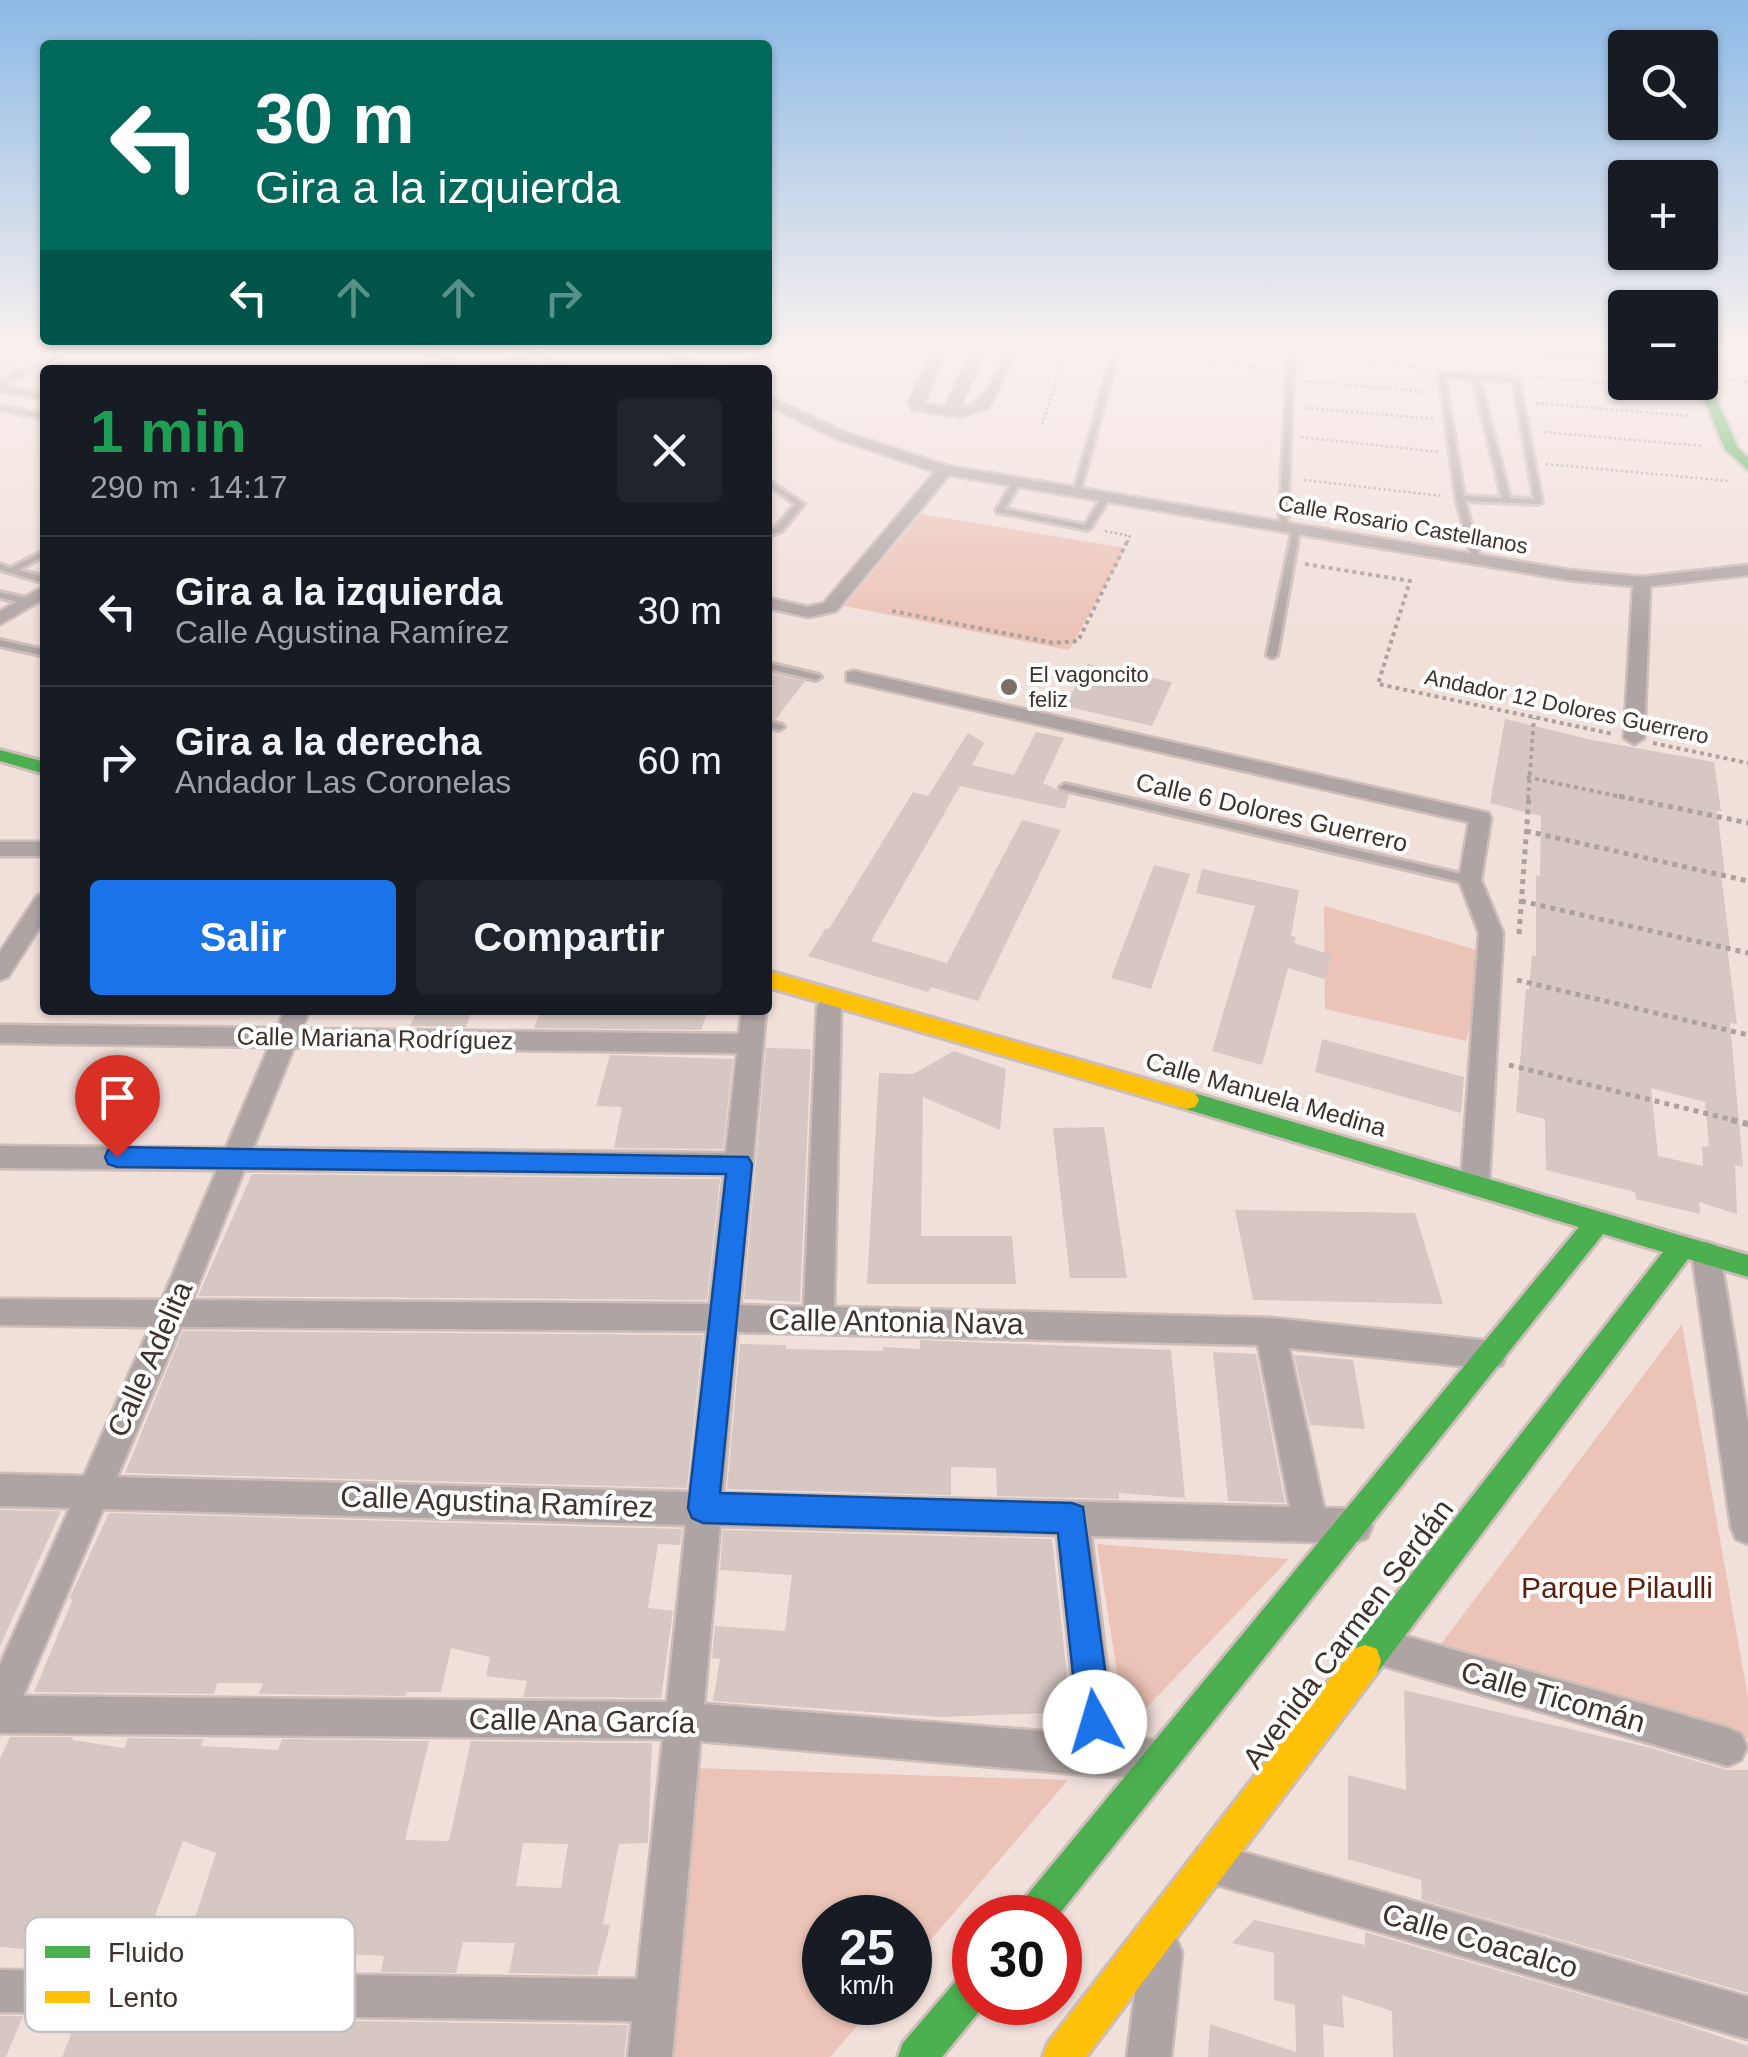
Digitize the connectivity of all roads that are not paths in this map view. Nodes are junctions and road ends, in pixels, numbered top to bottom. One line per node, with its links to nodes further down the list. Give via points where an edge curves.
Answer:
1 (853, 440): 9 (street, Calle Rosario Castellanos)
2 (1091, 440): 12 (lane)
3 (1288, 440): 16 (lane)
4 (1453, 440): 14 (lane)
5 (1492, 440): 15 (lane)
6 (1527, 440): 15 (lane, via 1538,502)
7 (1726, 440): 8 (street)
8 (1737, 466)
9 (945, 470): 10 (street, Calle Rosario Castellanos); 27 (street, via 830,606 808,612)
10 (1018, 482): 12 (street, Calle Rosario Castellanos); 13 (lane, via 1000,510 1087,528)
11 (772, 484): 17 (lane, via 800,504)
12 (1076, 492): 13 (street, Calle Rosario Castellanos)
13 (1106, 496): 16 (street, Calle Rosario Castellanos)
14 (1460, 498): 15 (lane); 19 (lane)
15 (1507, 500)
16 (1290, 528): 19 (street, Calle Rosario Castellanos); 31 (lane)
17 (772, 532)
18 (40, 555): 21 (lane)
19 (1476, 559): 24 (street, Calle Rosario Castellanos)
20 (0, 566): 21 (lane)
21 (13, 570): 23 (lane)
22 (1748, 570): 24 (street, Calle Rosario Castellanos)
23 (40, 578)
24 (1642, 582): 35 (street)
25 (0, 594): 26 (lane)
26 (37, 596): 28 (street)
27 (772, 604)
28 (0, 618)
29 (0, 644): 30 (lane)
30 (40, 653)
31 (1272, 655)
32 (772, 667): 33 (lane)
33 (816, 677)
34 (854, 677): 41 (street, via 1480,818)
35 (1634, 738)
36 (0, 755): 37 (street)
37 (40, 766)
38 (1065, 787): 41 (lane, Calle 6 Dolores Guerrero)
39 (0, 849): 40 (street)
40 (40, 849)
41 (1470, 880): 53 (street, via 1492,933)
42 (36, 930): 43 (street)
43 (0, 971)
44 (772, 981): 53 (street, Calle Manuela Medina)
45 (829, 1007): 60 (street)
46 (753, 1015): 49 (street)
47 (291, 1023): 48 (street, Calle Mariana Rodríguez); 49 (street, Calle Mariana Rodríguez); 51 (street, Calle Adelita)
48 (0, 1034)
49 (750, 1044): 52 (street)
50 (0, 1157): 51 (street)
51 (234, 1158): 52 (street); 58 (street, Calle Adelita)
52 (739, 1164): 59 (street)
53 (1475, 1183): 54 (street, Calle Manuela Medina)
54 (1598, 1222): 55 (street, Calle Manuela Medina); 62 (street)
55 (1694, 1250): 56 (street, Calle Manuela Medina); 69 (street); 70 (street, Avenida Carmen Serdán)
56 (1748, 1266)
57 (0, 1312): 58 (street, Calle Antonia Nava)
58 (171, 1314): 59 (street, Calle Antonia Nava); 64 (street, Calle Adelita)
59 (724, 1318): 60 (street, Calle Antonia Nava); 65 (street)
60 (819, 1320): 61 (street, Calle Antonia Nava)
61 (1272, 1332): 62 (street, Calle Antonia Nava); 67 (street)
62 (1490, 1355): 68 (street)
63 (0, 1490): 64 (street, Calle Agustina Ramírez)
64 (92, 1490): 65 (street, Calle Agustina Ramírez); 71 (street, Calle Adelita)
65 (703, 1508): 66 (street, Calle Agustina Ramírez); 72 (street)
66 (1072, 1518): 67 (street, Calle Agustina Ramírez); 74 (street)
67 (1310, 1524): 68 (street, Calle Agustina Ramírez)
68 (1355, 1526): 75 (street)
69 (1748, 1527)
70 (1377, 1646): 73 (street, Calle Ticomán); 76 (street, Avenida Carmen Serdán)
71 (0, 1710): 72 (street, Calle Ana García)
72 (683, 1721): 74 (street, Calle Ana García); 82 (street)
73 (1728, 1747)
74 (1099, 1757): 75 (street, Calle Ana García)
75 (1164, 1759): 77 (street)
76 (1211, 1863): 78 (street, Avenida Carmen Serdán); 84 (street, Calle Coacalco)
77 (1051, 1895)
78 (1164, 1924): 87 (street, Avenida Carmen Serdán); 88 (street)
79 (0, 1990): 80 (street)
80 (25, 1990)
81 (355, 1995): 82 (street)
82 (654, 2000): 85 (street)
83 (952, 2015): 86 (street)
84 (1748, 2018)
85 (650, 2057)
86 (917, 2057)
87 (1062, 2057)
88 (1149, 2057)

